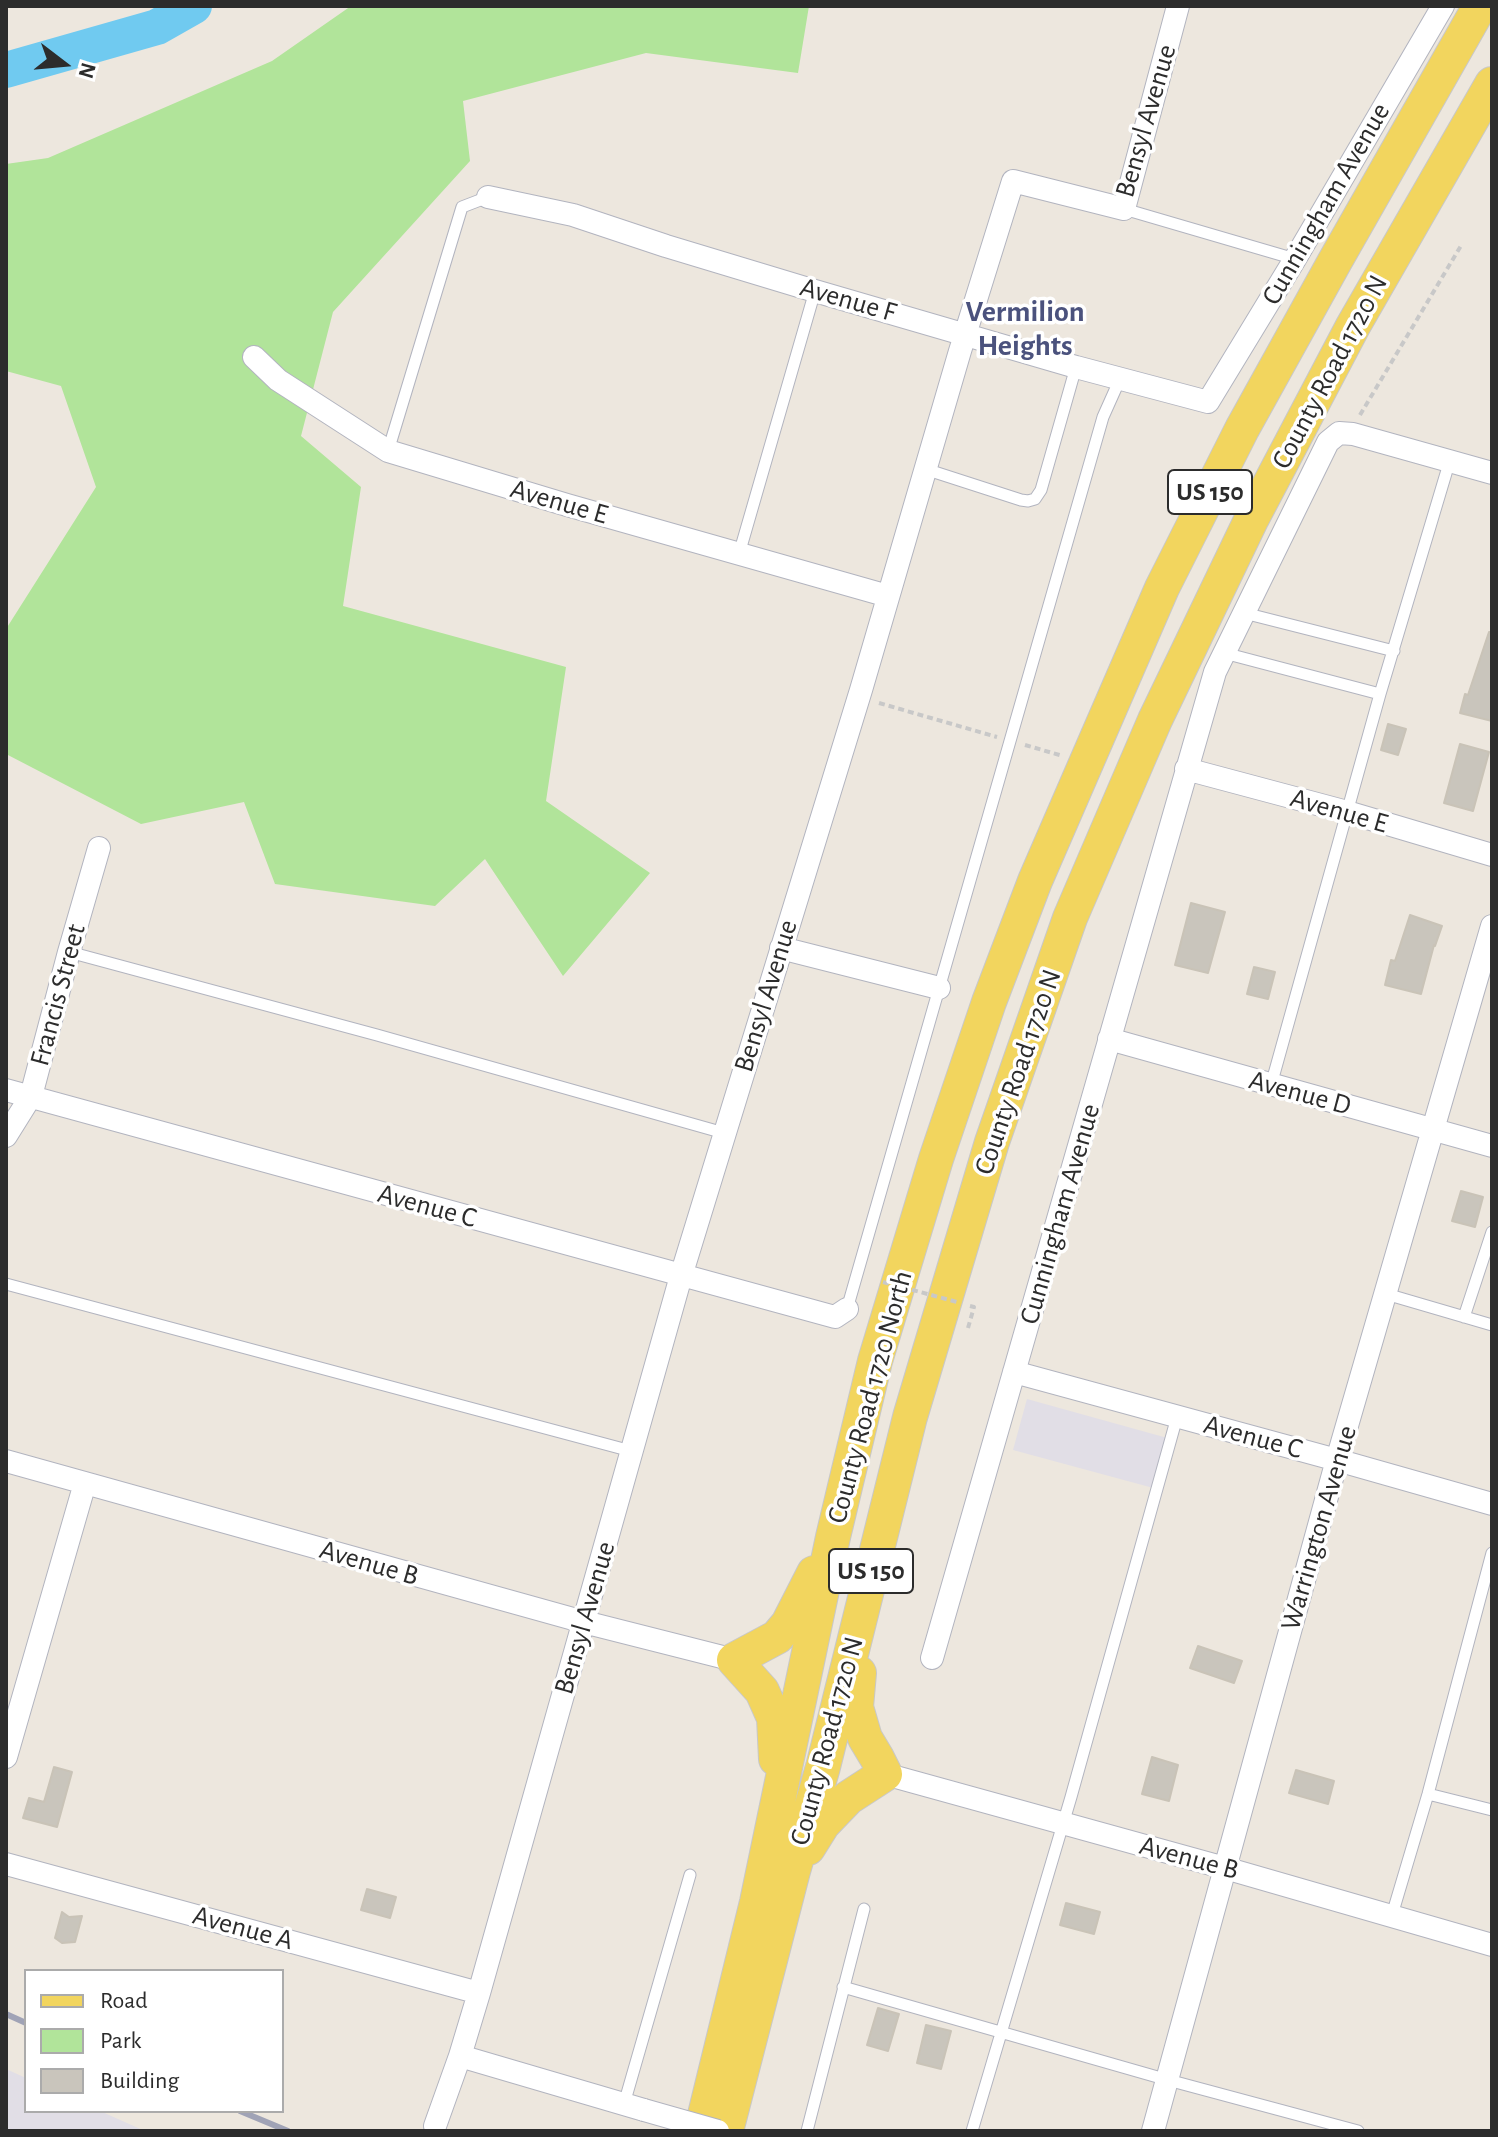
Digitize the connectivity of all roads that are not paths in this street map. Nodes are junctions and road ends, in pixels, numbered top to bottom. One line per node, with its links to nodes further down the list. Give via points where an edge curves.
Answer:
1 (1178, 6): 6 (street, Bensyl Avenue)
2 (1443, 6): 7 (street, Cunningham Avenue)
3 (1480, 6): 33 (main road, County Road 1720 N / US 150, via 1249,416 1162,588 1035,881)
4 (1492, 84): 58 (main road, County Road 1720 N / US 150, via 1353,326 1252,518 1155,720 1070,918 992,1142 910,1417)
5 (488, 197): 8 (street, Avenue F, via 573,215); 14 (lane, via 462,207)
6 (1124, 209): 7 (lane); 9 (street, Bensyl Avenue, via 1013,181)
7 (1295, 259): 13 (street, Cunningham Avenue)
8 (815, 291): 9 (street, Avenue F); 18 (lane)
9 (965, 334): 11 (street, Avenue F); 16 (street, Bensyl Avenue)
10 (254, 357): 14 (street, Avenue E, via 278,380)
11 (1076, 367): 12 (street, Avenue F); 16 (lane, via 1035,499 1021,500)
12 (1120, 379): 13 (street, Avenue F); 32 (lane, via 1103,417)
13 (1208, 402)
14 (388, 451): 18 (street, Avenue E)
15 (1450, 460): 17 (street); 20 (street, via 1339,433 1328,442); 21 (lane)
16 (925, 469): 19 (street, Bensyl Avenue)
17 (1492, 473)
18 (739, 554): 19 (street, Avenue E)
19 (888, 596): 29 (street, Bensyl Avenue)
20 (1244, 613): 21 (lane); 22 (street)
21 (1394, 651): 23 (lane)
22 (1224, 653): 23 (lane); 24 (street)
23 (1380, 694): 25 (lane)
24 (1186, 769): 25 (street, Avenue E); 34 (street, Cunningham Avenue)
25 (1347, 812): 27 (street, Avenue E); 35 (lane)
26 (99, 848): 30 (street, Francis Street)
27 (1492, 855)
28 (1492, 926): 31 (street, Warrington Avenue)
29 (781, 948): 32 (street); 39 (street, Bensyl Avenue)
30 (69, 952): 37 (street, Francis Street); 39 (lane)
31 (1486, 966): 38 (street, Warrington Avenue)
32 (939, 988): 46 (lane)
33 (989, 1002): 56 (main road, County Road 1720 North / US 150, via 875,1361)
34 (1109, 1039): 35 (street, Avenue D); 49 (street, Cunningham Avenue)
35 (1271, 1086): 38 (street, Avenue D)
36 (6, 1090): 37 (street, Avenue C)
37 (31, 1096): 40 (street, Francis Street); 43 (street, Avenue C)
38 (1433, 1130): 41 (street, Avenue D); 45 (street, Warrington Avenue)
39 (724, 1133): 43 (street, Bensyl Avenue)
40 (6, 1136)
41 (1492, 1146)
42 (1492, 1232): 47 (lane)
43 (681, 1276): 46 (street, Avenue C, via 835,1317); 51 (street, Bensyl Avenue)
44 (6, 1284): 51 (lane)
45 (1386, 1294): 47 (lane); 52 (street, Warrington Avenue)
46 (847, 1309)
47 (1464, 1317): 48 (lane)
48 (1492, 1325)
49 (1014, 1372): 50 (street, Avenue C); 60 (street, Cunningham Avenue)
50 (1177, 1417): 52 (street, Avenue C); 67 (lane)
51 (631, 1451): 59 (street, Bensyl Avenue)
52 (1337, 1460): 55 (street, Avenue C); 69 (street, Warrington Avenue)
53 (6, 1461): 54 (street, Avenue B)
54 (85, 1483): 59 (street, Avenue B); 62 (street)
55 (1492, 1504)
56 (833, 1537): 61 (main road, via 788,1624 777,1637); 65 (main road, County Road 1720 North / US 150)
57 (1492, 1553): 64 (lane)
58 (867, 1589): 63 (main road, via 856,1707 865,1738); 70 (main road, County Road 1720 N / US 150)
59 (584, 1622): 61 (street, Avenue B); 76 (street, Bensyl Avenue)
60 (932, 1658)
61 (734, 1660): 65 (main road, via 762,1691 774,1718)
62 (6, 1757)
63 (885, 1774): 67 (street, Avenue B); 70 (main road, via 848,1798 823,1824)
64 (1428, 1794): 66 (lane); 73 (lane)
65 (779, 1799): 82 (main road, County Road 1720 N / US 150)
66 (1492, 1810)
67 (1063, 1824): 69 (street, Avenue B); 77 (lane)
68 (6, 1864): 76 (street, Avenue A)
69 (1225, 1868): 73 (street, Avenue B); 79 (street, Warrington Avenue)
70 (793, 1871): 84 (main road, County Road 1720 N / US 150)
71 (690, 1875): 80 (lane)
72 (864, 1909): 75 (lane)
73 (1392, 1915): 74 (street, Avenue B)
74 (1492, 1945)
75 (843, 1987): 77 (lane); 85 (lane)
76 (479, 1993): 78 (street, Bensyl Avenue)
77 (1002, 2032): 79 (lane); 86 (lane)
78 (460, 2056): 80 (street); 81 (street, Bensyl Avenue)
79 (1168, 2080): 87 (street, Warrington Avenue); 88 (lane)
80 (634, 2107): 83 (street, bridge)
81 (435, 2126)
82 (701, 2131)
83 (718, 2131)
84 (726, 2131)
85 (807, 2131)
86 (972, 2131)
87 (1153, 2131)
88 (1358, 2131)

